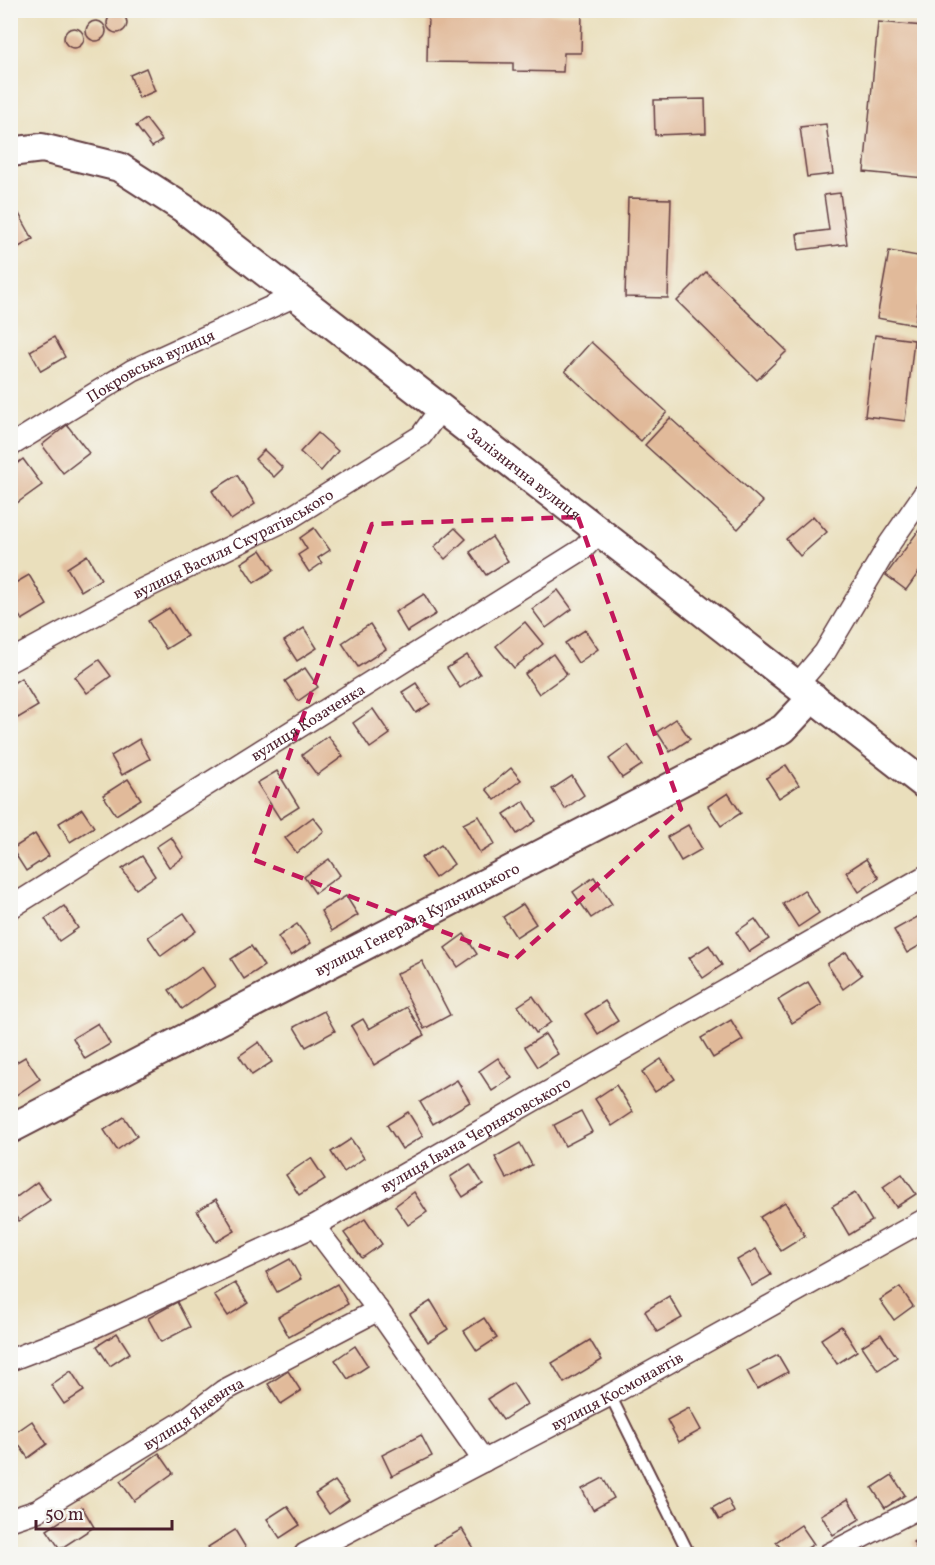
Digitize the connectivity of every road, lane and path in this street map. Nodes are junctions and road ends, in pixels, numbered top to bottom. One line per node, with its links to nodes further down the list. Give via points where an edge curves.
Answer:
1 (10, 152): 2 (street, Залізнична вулиця, via 42,148 119,167 183,208)
2 (295, 296): 3 (street, Залізнична вулиця); 4 (street, Покровська вулиця, via 134,370)
3 (441, 408): 6 (street, Залізнична вулиця); 7 (street, вулиця Василя Скуратівського, via 422,436 290,518 139,591)
4 (10, 446)
5 (924, 494): 8 (street, via 890,543)
6 (600, 531): 8 (street, Залізнична вулиця); 11 (street, вулиця Козаченка, via 583,549)
7 (10, 661)
8 (805, 691): 9 (street, Залізнична вулиця); 12 (street, вулиця Генерала Кульчицького, via 783,729)
9 (924, 784)
10 (924, 877): 14 (street, вулиця Івана Черняховського)
11 (10, 908)
12 (10, 1129)
13 (924, 1220): 17 (street, вулиця Космонавтів)
14 (314, 1226): 15 (street); 16 (street, вулиця Івана Черняховського, via 86,1331)
15 (378, 1310): 18 (street); 20 (street, вулиця Яневича, via 223,1391 181,1423 38,1511)
16 (10, 1360)
17 (610, 1395): 18 (street, вулиця Космонавтів); 22 (lane)
18 (484, 1461): 21 (street, вулиця Космонавтів)
19 (924, 1505): 23 (street)
20 (10, 1520)
21 (305, 1554)
22 (690, 1554)
23 (829, 1554)

